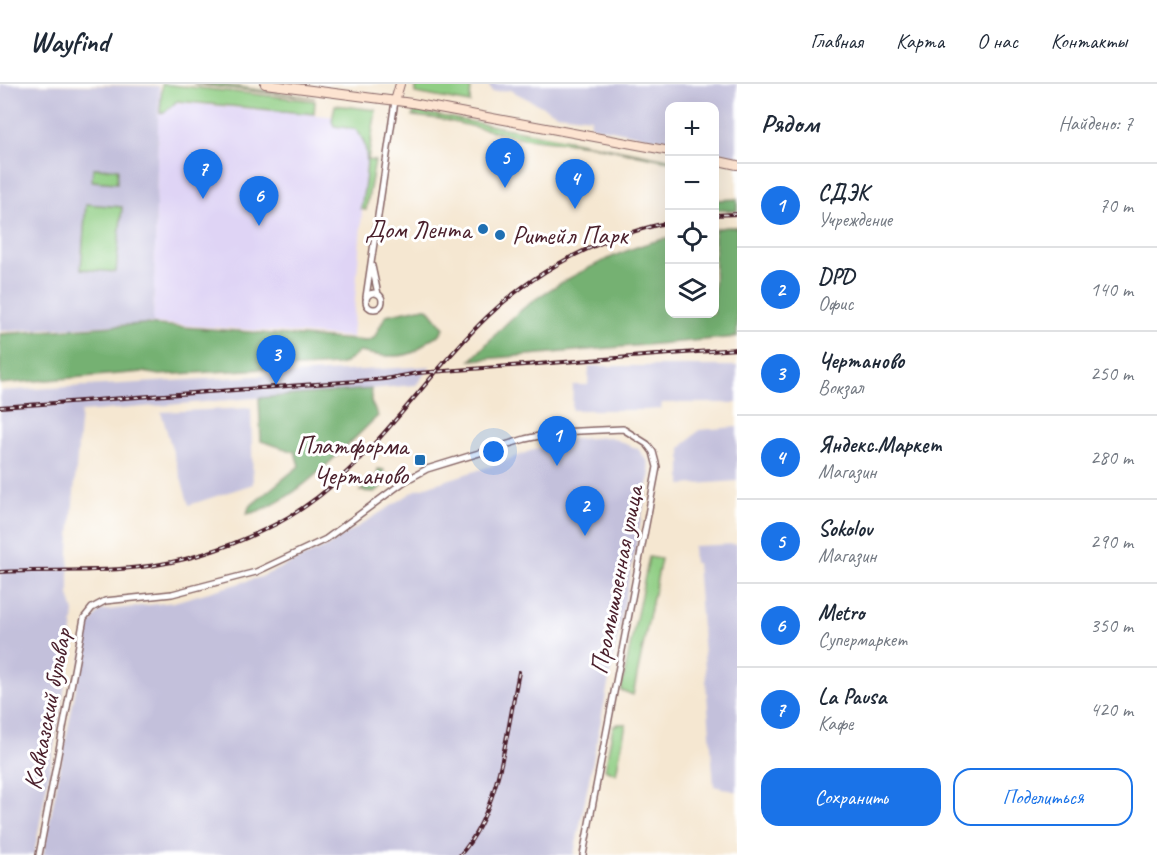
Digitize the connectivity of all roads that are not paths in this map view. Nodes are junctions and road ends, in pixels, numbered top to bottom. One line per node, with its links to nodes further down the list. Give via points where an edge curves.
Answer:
1 (265, 84): 3 (main road)
2 (400, 84): 3 (main road)
3 (395, 101): 4 (main road); 7 (street)
4 (665, 150)
5 (719, 161): 6 (main road)
6 (737, 165)
7 (371, 259): 8 (street); 9 (street)
8 (378, 294): 9 (street); 9 (street, via 382,300 376,308 367,305)
9 (366, 297)
10 (92, 608): 11 (street, Кавказский бульвар, via 84,618); 12 (street, Промышленная улица, via 105,602 172,594 256,572 326,539 427,469 548,434 611,429 631,432 653,452 657,467)
11 (39, 855)
12 (584, 855)

